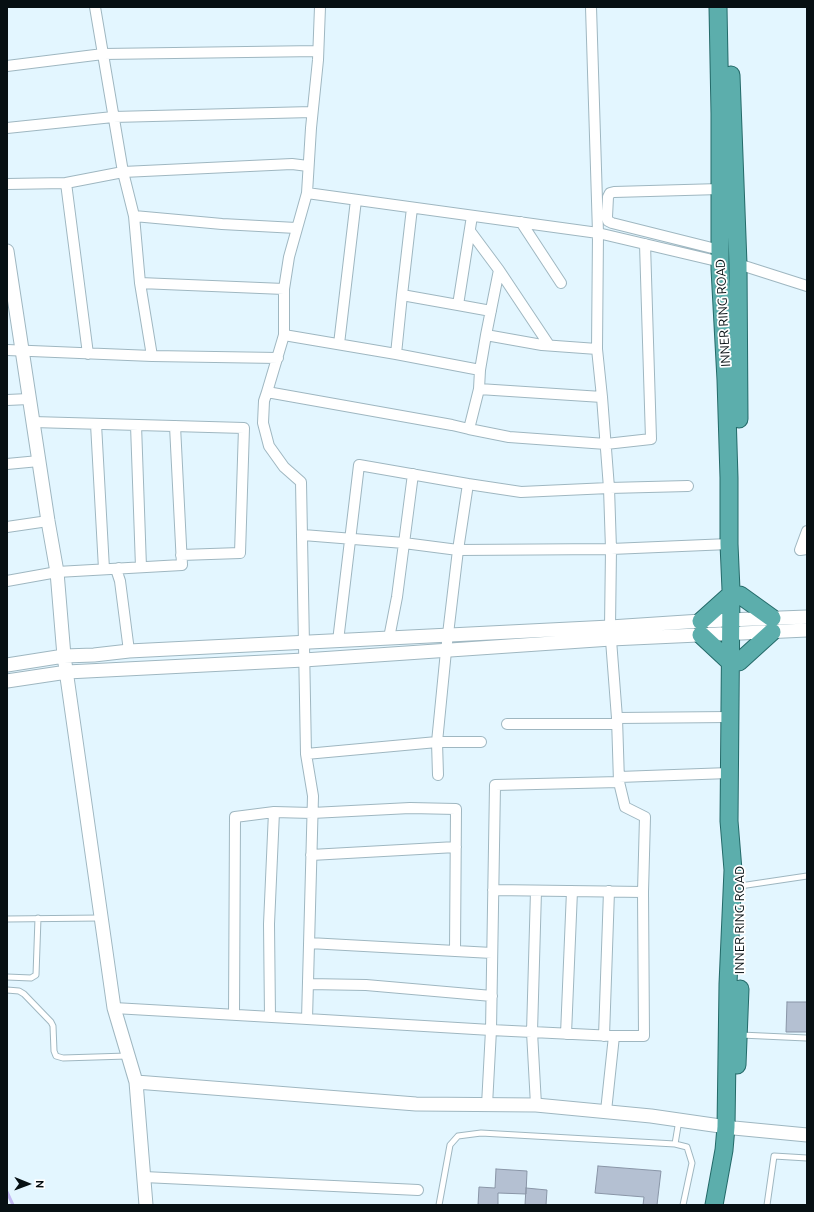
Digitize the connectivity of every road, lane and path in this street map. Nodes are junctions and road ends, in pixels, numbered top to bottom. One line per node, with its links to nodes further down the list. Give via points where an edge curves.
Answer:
1 (95, 7): 7 (street)
2 (320, 7): 6 (street)
3 (591, 7): 25 (street)
4 (718, 7): 16 (highway, INNER RING ROAD)
5 (728, 7): 29 (highway, INNER RING ROAD)
6 (318, 51): 7 (street); 9 (street)
7 (103, 54): 8 (street); 10 (street)
8 (7, 66)
9 (312, 112): 10 (street); 12 (street)
10 (113, 116): 11 (street); 13 (street)
11 (7, 128)
12 (308, 166): 13 (street, via 292,164); 17 (street)
13 (123, 172): 14 (street); 20 (street)
14 (66, 183): 15 (street); 46 (street)
15 (7, 184)
16 (720, 189): 28 (highway, INNER RING ROAD); 28 (street, via 614,192 608,197 607,217 612,223)
17 (307, 193): 18 (street); 23 (street)
18 (356, 200): 19 (street); 41 (street)
19 (412, 208): 21 (street); 36 (street)
20 (134, 216): 23 (street); 31 (street)
21 (472, 216): 22 (street); 24 (street)
22 (521, 222): 25 (street); 32 (street)
23 (296, 228): 35 (street)
24 (470, 231): 30 (street); 37 (street)
25 (598, 233): 26 (street); 43 (street)
26 (645, 244): 28 (street); 61 (street, via 652,438)
27 (7, 250): 34 (street)
28 (720, 256): 74 (highway, INNER RING ROAD, via 726,380)
29 (738, 264): 33 (street); 84 (highway, INNER RING ROAD)
30 (499, 270): 38 (street); 42 (street)
31 (140, 283): 35 (street); 48 (street)
32 (561, 283)
33 (807, 286)
34 (10, 290): 45 (street)
35 (284, 290): 39 (street)
36 (402, 295): 37 (street); 47 (street)
37 (458, 305): 38 (street)
38 (491, 311): 40 (street)
39 (284, 335): 41 (street); 49 (street)
40 (486, 335): 42 (street); 50 (street)
41 (338, 344): 47 (street)
42 (549, 345): 43 (street)
43 (597, 349): 53 (street)
44 (7, 350): 45 (street)
45 (22, 351): 46 (street); 54 (street)
46 (88, 354): 48 (street)
47 (396, 354): 50 (street)
48 (152, 356): 49 (street)
49 (278, 358): 52 (street)
50 (480, 370): 51 (street)
51 (479, 389): 53 (street); 60 (street)
52 (267, 392): 60 (street); 71 (street, via 263,423 269,446 284,467 301,482)
53 (602, 397): 61 (street)
54 (29, 399): 55 (street); 56 (street)
55 (7, 400)
56 (33, 422): 57 (street); 62 (street)
57 (96, 424): 58 (street); 81 (street)
58 (136, 425): 59 (street); 79 (street)
59 (175, 426): 78 (street); 78 (street, via 244,428 240,553)
60 (469, 429): 61 (street, via 509,438)
61 (606, 444): 67 (street)
62 (39, 461): 63 (street); 68 (street)
63 (7, 464)
64 (413, 474): 65 (street); 72 (street, via 359,465); 73 (street)
65 (468, 484): 67 (street, via 521,492); 77 (street)
66 (688, 486): 67 (street)
67 (609, 488): 75 (street)
68 (48, 521): 69 (street); 82 (street)
69 (7, 527)
70 (807, 532): 76 (street, via 800,550)
71 (303, 535): 72 (street); 94 (street)
72 (350, 540): 73 (street); 93 (street)
73 (404, 543): 77 (street); 92 (street)
74 (729, 544): 75 (street); 84 (highway, INNER RING ROAD)
75 (611, 549): 77 (street); 90 (street)
76 (807, 549)
77 (458, 550): 91 (street)
78 (181, 555): 79 (street, via 182,565)
79 (141, 567): 80 (street)
80 (119, 568): 81 (street); 95 (street, via 116,569 120,581)
81 (104, 569): 82 (street)
82 (57, 572): 83 (street); 97 (street)
83 (7, 582)
84 (736, 595): 86 (highway); 87 (highway, INNER RING ROAD); 88 (highway)
85 (807, 617): 86 (street)
86 (772, 625): 87 (street); 89 (street); 99 (highway)
87 (736, 627): 88 (street); 99 (highway, INNER RING ROAD)
88 (701, 628): 90 (street); 99 (highway)
89 (807, 630)
90 (610, 633): 91 (street); 96 (street); 104 (street)
91 (448, 635): 92 (street); 96 (street)
92 (389, 638): 93 (street)
93 (338, 641): 94 (street)
94 (303, 642): 95 (street); 98 (street)
95 (129, 650): 97 (street)
96 (446, 651): 98 (street); 106 (street)
97 (64, 656): 100 (street); 101 (street)
98 (304, 660): 101 (street); 108 (street)
99 (735, 662): 103 (highway, INNER RING ROAD); 117 (highway, INNER RING ROAD)
100 (7, 665)
101 (67, 672): 102 (street); 124 (street)
102 (7, 680)
103 (730, 717): 104 (street); 109 (highway, INNER RING ROAD)
104 (617, 721): 105 (street); 111 (street)
105 (508, 724)
106 (437, 742): 107 (street); 108 (street); 110 (street)
107 (481, 742)
108 (306, 754): 113 (street, via 313,796)
109 (729, 773): 111 (street); 149 (highway, INNER RING ROAD, via 733,870 728,984)
110 (438, 775)
111 (619, 779): 118 (street, via 495,785); 122 (street, via 625,807 645,818)
112 (274, 812): 113 (street); 134 (street, via 235,817); 135 (street, via 269,924)
113 (312, 813): 114 (street, via 410,808 456,809); 115 (street)
114 (456, 847): 115 (street); 127 (street)
115 (311, 855): 126 (street)
116 (807, 876): 117 (lane)
117 (740, 886): 140 (highway, INNER RING ROAD)
118 (493, 890): 119 (street); 128 (street)
119 (536, 891): 120 (street); 138 (street)
120 (572, 891): 121 (street); 139 (street)
121 (609, 891): 122 (street); 141 (street)
122 (643, 892): 141 (street, via 644,1036)
123 (38, 918): 124 (lane); 125 (lane); 129 (lane, via 36,975 31,978)
124 (101, 918): 133 (street)
125 (7, 919)
126 (309, 943): 127 (street); 130 (street)
127 (455, 951): 128 (street)
128 (492, 953): 132 (street)
129 (7, 977)
130 (308, 984): 132 (street, via 366,985); 136 (street)
131 (7, 990): 143 (lane, via 24,994 53,1026 56,1056)
132 (492, 996): 137 (street)
133 (114, 1008): 134 (street); 143 (street)
134 (234, 1015): 135 (street)
135 (270, 1017): 136 (street)
136 (307, 1019): 137 (street)
137 (491, 1030): 138 (street); 145 (street)
138 (532, 1032): 139 (street); 146 (street)
139 (566, 1034): 141 (street)
140 (739, 1035): 142 (lane); 149 (highway, INNER RING ROAD)
141 (609, 1036): 147 (street)
142 (806, 1038)
143 (128, 1056): 144 (street)
144 (136, 1082): 145 (street, via 416,1104); 153 (street)
145 (487, 1105): 146 (street)
146 (536, 1105): 147 (street)
147 (606, 1112): 148 (street)
148 (679, 1120): 149 (street); 151 (lane)
149 (730, 1127): 150 (street); 158 (highway, INNER RING ROAD); 159 (highway, INNER RING ROAD)
150 (807, 1135)
151 (675, 1144): 156 (lane, via 481,1133 458,1136 450,1145); 157 (lane, via 687,1147 692,1163)
152 (807, 1158): 160 (lane, via 774,1156)
153 (144, 1177): 154 (street); 155 (street)
154 (418, 1190)
155 (146, 1205)
156 (439, 1205)
157 (683, 1205)
158 (714, 1205)
159 (721, 1205)
160 (767, 1205)

